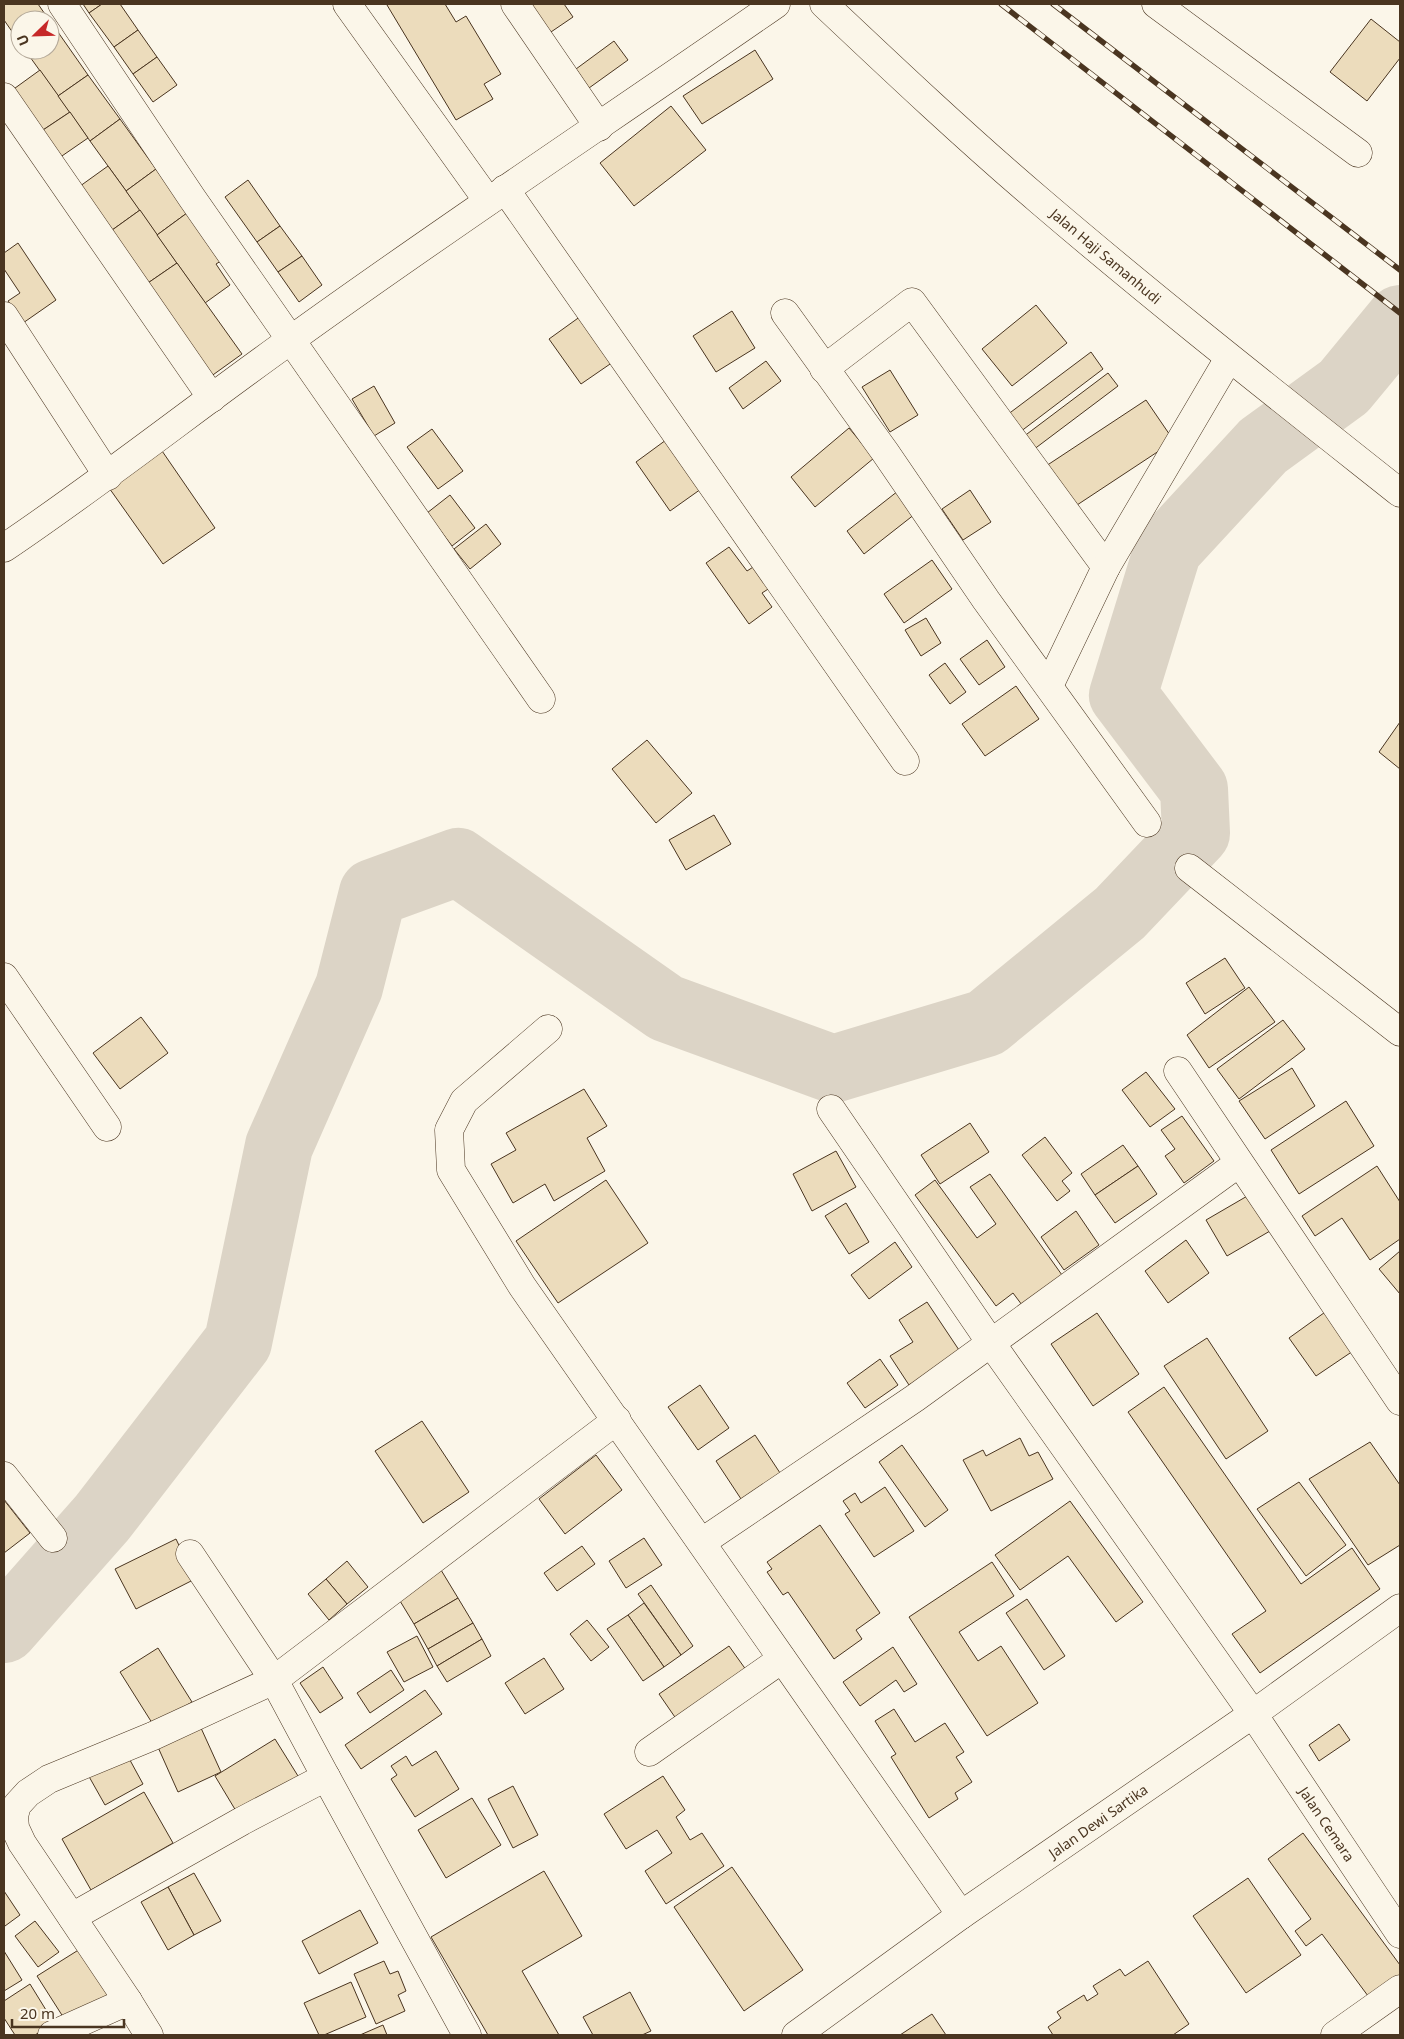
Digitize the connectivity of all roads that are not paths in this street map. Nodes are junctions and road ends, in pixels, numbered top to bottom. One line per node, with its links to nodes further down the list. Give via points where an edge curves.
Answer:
1 (62, 4): 13 (street)
2 (347, 4): 10 (street)
3 (515, 4): 8 (street)
4 (776, 4): 8 (street)
5 (824, 4): 14 (street, Jalan Haji Samanhudi, via 899,76 1040,201)
6 (1156, 4): 9 (street)
7 (4, 97): 16 (street)
8 (599, 127): 10 (street)
9 (1358, 152)
10 (496, 195): 13 (street); 23 (street)
11 (785, 313): 15 (street)
12 (4, 316): 17 (street)
13 (291, 339): 16 (street); 22 (street)
14 (1229, 358): 18 (street, Jalan Haji Samanhudi); 20 (street)
15 (824, 369): 20 (street, via 912,302); 21 (street)
16 (212, 398): 17 (street)
17 (108, 476): 19 (street)
18 (1400, 493)
19 (6, 543)
20 (1106, 566): 21 (street)
21 (1049, 686): 24 (street)
22 (541, 699)
23 (905, 761)
24 (1147, 823)
25 (1189, 868): 28 (street)
26 (4, 977): 31 (street)
27 (548, 1030): 35 (street, via 464,1101 449,1130 451,1170 522,1286)
28 (1400, 1032)
29 (1178, 1071): 32 (street)
30 (831, 1110): 33 (street, Jalan Cemara)
31 (107, 1127)
32 (1239, 1163): 33 (street); 34 (street)
33 (991, 1342): 38 (street, via 915,1398); 43 (street, Jalan Cemara)
34 (1400, 1402)
35 (617, 1420): 38 (street); 42 (street)
36 (4, 1476): 37 (street)
37 (54, 1538)
38 (702, 1542): 41 (street)
39 (190, 1554): 42 (street)
40 (1400, 1608): 43 (street, Jalan Dewi Sartika)
41 (782, 1659): 44 (street); 46 (street)
42 (274, 1680): 45 (street); 47 (street, via 153,1736 49,1779 17,1805 15,1828 22,1843)
43 (1253, 1714): 46 (street, Jalan Dewi Sartika); 48 (street, Jalan Cemara)
44 (649, 1752)
45 (326, 1777): 47 (street); 53 (street)
46 (961, 1915): 54 (street, Jalan Dewi Sartika)
47 (72, 1916): 50 (street)
48 (1400, 1934)
49 (1400, 1989): 55 (street)
50 (128, 2001): 51 (street); 52 (street)
51 (52, 2035)
52 (149, 2035)
53 (468, 2035)
54 (796, 2035)
55 (1335, 2035)

